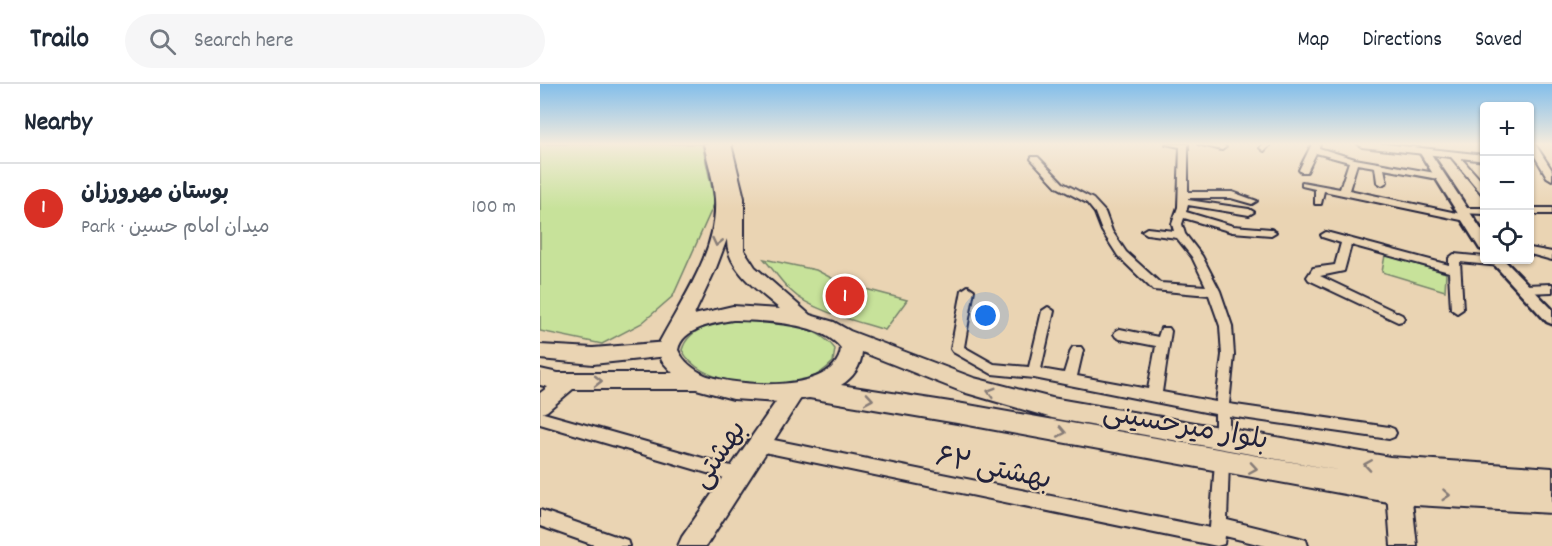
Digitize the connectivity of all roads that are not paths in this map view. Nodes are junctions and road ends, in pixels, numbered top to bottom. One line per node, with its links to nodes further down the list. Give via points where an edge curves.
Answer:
1 (716, 166): 49 (main road, one-way to 49, via 724,201 714,255)
2 (729, 166): 46 (main road, via 736,198 735,250 749,271)
3 (1041, 166): 41 (street, via 1060,185 1090,201 1122,255 1157,287)
4 (1184, 166): 21 (street)
5 (1306, 166): 11 (street)
6 (1352, 166): 18 (street)
7 (1379, 166): 12 (street); 14 (street)
8 (1434, 166): 12 (street)
9 (1463, 166): 16 (street)
10 (1548, 167): 13 (street)
11 (1304, 170)
12 (1438, 176): 26 (street)
13 (1552, 177)
14 (1383, 182)
15 (1305, 184): 17 (street)
16 (1480, 186)
17 (1320, 187): 18 (street); 20 (street)
18 (1344, 191): 26 (street)
19 (1252, 201): 21 (street, via 1232,195)
20 (1318, 202)
21 (1183, 204): 24 (street); 28 (street, via 1232,229); 29 (street, via 1177,224)
22 (1534, 211): 23 (street)
23 (1552, 211)
24 (1249, 212)
25 (1480, 212): 26 (street)
26 (1464, 215): 31 (street)
27 (1147, 231): 29 (street)
28 (1271, 232)
29 (1180, 235): 41 (street, via 1197,256)
30 (1326, 235): 32 (street)
31 (1480, 239)
32 (1347, 241): 37 (street); 44 (street, via 1340,268 1317,271 1312,277)
33 (1534, 252): 34 (street)
34 (1552, 256)
35 (1480, 260): 37 (street, via 1454,258)
36 (1501, 264): 39 (street)
37 (1454, 270): 42 (street)
38 (1552, 288): 39 (street)
39 (1525, 289): 45 (street)
40 (968, 290): 52 (street, via 957,349 992,369)
41 (1214, 291): 60 (street, via 1226,326 1228,355)
42 (1457, 309)
43 (1048, 311): 52 (street)
44 (1398, 318)
45 (1552, 318)
46 (803, 319): 48 (main road, بلوار میرحسینی); 49 (main road, via 720,314 694,322 678,332)
47 (1119, 334): 58 (street, via 1164,337)
48 (840, 335): 57 (main road, via 852,349 850,365 833,379); 63 (main road, بلوار میرحسینی, one-way to 48, via 1012,399)
49 (670, 344): 51 (main road, via 593,356); 56 (main road, via 675,364)
50 (1077, 351): 54 (street)
51 (540, 352)
52 (1034, 373): 54 (street)
53 (540, 377): 55 (main road)
54 (1069, 380): 58 (street)
55 (569, 381): 56 (main road, one-way to 56); 59 (main road)
56 (696, 381): 57 (main road, بلوار میرحسینی, via 742,391)
57 (803, 391): 64 (main road, بهشتی); 65 (main road, بلوار میرحسینی, one-way to 65, via 963,414)
58 (1154, 396): 60 (street)
59 (540, 405)
60 (1222, 409): 62 (street); 63 (street)
61 (540, 418): 66 (street)
62 (1389, 433)
63 (1222, 438): 67 (main road, بلوار میرحسینی, one-way to 63, via 1390,468)
64 (759, 444): 66 (main road, بهشتی); 71 (street, بهشتی ۶۲)
65 (1222, 462): 68 (main road, بلوار میرحسینی, one-way to 68); 71 (street)
66 (738, 475): 73 (main road, بهشتی)
67 (1552, 480)
68 (1399, 492): 69 (main road, بلوار میرحسینی, one-way to 69); 75 (main road)
69 (1552, 501)
70 (543, 519): 72 (street)
71 (1218, 537): 74 (street, بهشتی ۶۲)
72 (621, 546)
73 (691, 546)
74 (1300, 546)
75 (1404, 546)

